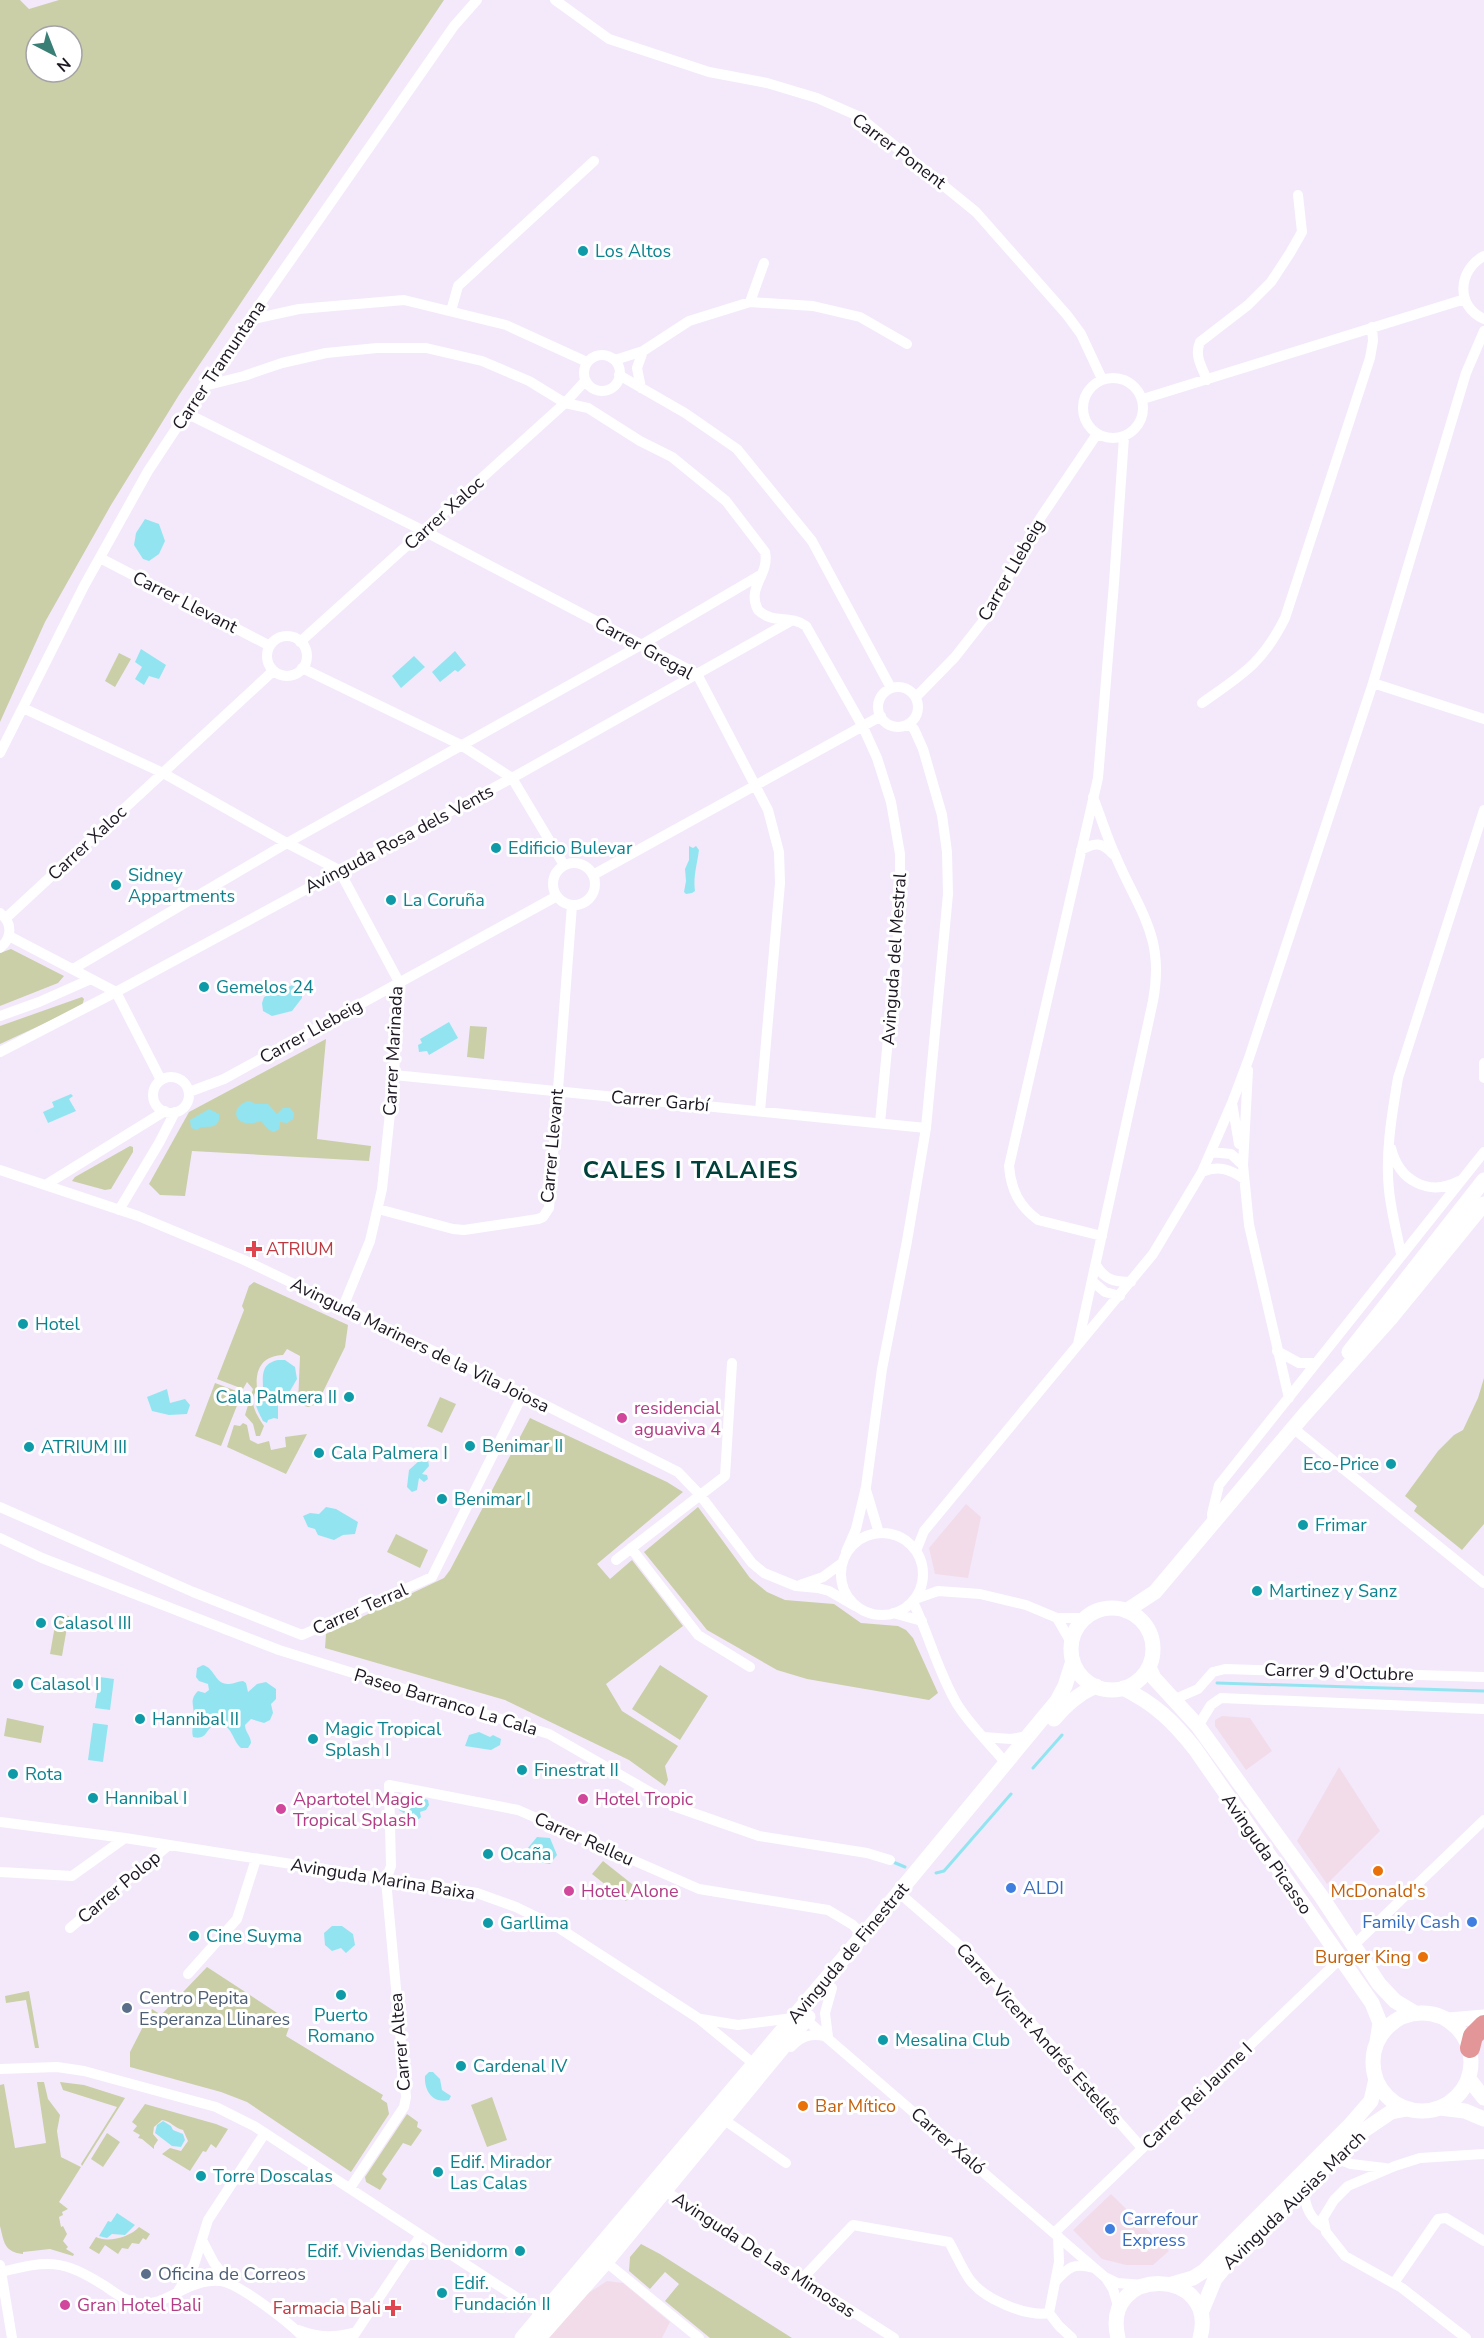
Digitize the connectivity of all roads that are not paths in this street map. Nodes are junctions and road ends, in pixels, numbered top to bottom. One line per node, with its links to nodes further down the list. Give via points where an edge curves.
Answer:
1 (477, 0): 11 (street, Carrer Tramuntana, via 454,26)
2 (555, 0): 19 (street, Carrer Ponent, via 609,39 708,72 817,98 858,116 976,212 1082,334)
3 (594, 161): 9 (street, via 458,286)
4 (1298, 195): 20 (street, via 1302,232 1271,282 1200,342 1198,359)
5 (1484, 256): 7 (street, via 1465,275)
6 (764, 263): 8 (street)
7 (1465, 299): 10 (street, via 1470,309); 12 (street)
8 (750, 302): 14 (street, via 813,306 860,317); 15 (street, via 689,321)
9 (451, 311): 11 (street, via 404,300 299,309); 17 (street, via 506,325)
10 (1484, 319)
11 (249, 320): 22 (street, Carrer Tramuntana)
12 (1372, 327): 20 (street); 42 (street, via 1370,358 1285,618 1261,658)
13 (1484, 331): 39 (street, via 1466,373)
14 (907, 344)
15 (643, 351): 16 (street); 23 (street, via 637,368)
16 (615, 360): 17 (street, via 601,354); 18 (street)
17 (587, 362): 21 (street)
18 (620, 375): 21 (street, via 615,385 604,390 593,389); 23 (street)
19 (1102, 379): 24 (street, via 1112,377 1131,383); 27 (street, via 1088,391 1083,410)
20 (1207, 380): 24 (street)
21 (585, 381): 25 (street, Carrer Xaloc)
22 (204, 386): 25 (street, via 326,353 426,348 482,361 529,381); 26 (street, Carrer Tramuntana)
23 (641, 387): 40 (street, via 737,449 812,541)
24 (1143, 399): 28 (street, via 1143,417)
25 (565, 403): 29 (street, Carrer Xaloc); 31 (street, via 588,408 698,476 726,501 760,544 766,559)
26 (186, 413): 29 (street, Carrer Gregal); 30 (street, Carrer Tramuntana, via 148,471)
27 (1097, 434): 28 (street); 41 (street, Carrer Llebeig, via 1041,517 984,620)
28 (1124, 437): 53 (street)
29 (424, 531): 33 (street, Carrer Xaloc); 34 (street, Carrer Gregal)
30 (100, 558): 35 (street, Carrer Llevant); 43 (street, Carrer Tramuntana)
31 (765, 572): 32 (street, via 755,588 758,610 772,620); 34 (street)
32 (794, 619): 38 (street, Avinguda Rosa dels Vents); 47 (street, Avinguda del Mestral, via 812,634)
33 (300, 642): 35 (street, via 284,637); 36 (street, via 306,657)
34 (641, 645): 38 (street, Carrer Gregal); 48 (street)
35 (270, 646): 37 (street, via 267,659)
36 (302, 668): 37 (street, via 291,675); 48 (street)
37 (273, 671): 50 (street, Carrer Xaloc)
38 (697, 674): 51 (street, Avinguda Rosa dels Vents); 52 (street, Carrer Gregal)
39 (1373, 683): 45 (street); 72 (street)
40 (891, 688): 41 (street, via 902,687); 44 (street, via 881,697)
41 (916, 697): 46 (street, via 918,709)
42 (1202, 704)
43 (23, 708): 49 (street, Carrer Tramuntana); 50 (street)
44 (881, 716): 46 (street, via 893,726); 47 (street)
45 (1484, 719)
46 (908, 723): 83 (street, via 918,738 933,780 945,832 948,873)
47 (862, 727): 52 (street); 82 (street, Avinguda del Mestral, via 891,802 900,854 895,975)
48 (461, 745): 51 (street); 55 (street)
49 (0, 753)
50 (163, 772): 55 (street); 63 (street, Carrer Xaloc)
51 (512, 778): 58 (street); 59 (street, Avinguda Rosa dels Vents)
52 (757, 786): 60 (street); 80 (street, Carrer Gregal, via 772,823 780,867)
53 (1094, 797): 56 (street); 57 (street)
54 (1484, 810): 84 (street, via 1398,1078)
55 (287, 843): 59 (street); 66 (street)
56 (1081, 850): 57 (street, via 1099,844); 98 (street, via 1009,1166 1015,1196 1029,1214 1038,1220)
57 (1115, 856): 98 (street, via 1150,928 1158,969)
58 (564, 866): 60 (street, via 577,863); 61 (street, via 553,879)
59 (339, 870): 68 (street, Carrer Marinada); 69 (street, Avinguda Rosa dels Vents)
60 (593, 875): 62 (street, via 593,894)
61 (557, 896): 62 (street); 68 (street, Carrer Llebeig)
62 (572, 905): 77 (street, Carrer Llevant)
63 (3, 916): 64 (street)
64 (9, 936): 65 (street); 66 (street)
65 (0, 948)
66 (73, 969): 67 (street)
67 (91, 979): 69 (street); 70 (street)
68 (399, 982): 74 (street, Carrer Marinada); 78 (street, Carrer Llebeig, via 224,1079)
69 (116, 992): 71 (street, Avinguda Rosa dels Vents); 76 (street)
70 (0, 1016)
71 (0, 1052)
72 (1248, 1058): 79 (street); 87 (street)
73 (1484, 1063): 75 (street)
74 (394, 1076): 77 (street, Carrer Garbí); 95 (street, Carrer Marinada)
75 (1484, 1078)
76 (161, 1080): 78 (street, via 178,1078); 81 (street, via 154,1089 154,1100 160,1109)
77 (557, 1091): 80 (street, Carrer Garbí); 95 (street, Carrer Llevant, via 549,1208 543,1217 464,1230)
78 (189, 1092): 81 (street, via 184,1107)
79 (1232, 1103): 85 (street); 87 (street)
80 (760, 1111): 82 (street, Carrer Garbí)
81 (170, 1112): 93 (street); 96 (street, via 159,1143)
82 (880, 1123): 83 (street, Carrer Garbí)
83 (926, 1128): 114 (street, via 882,1369)
84 (1390, 1142): 91 (street, via 1393,1157 1410,1180 1432,1187 1449,1186); 99 (street, via 1389,1190)
85 (1211, 1152): 87 (street, via 1231,1154); 89 (street)
86 (1484, 1152): 91 (street)
87 (1243, 1165): 90 (street)
88 (0, 1170): 93 (street, Avinguda Mariners de la Vila Joiosa)
89 (1202, 1172): 90 (street, via 1225,1169); 102 (street, via 1171,1227)
90 (1244, 1179): 107 (street, via 1249,1225)
91 (1461, 1179): 99 (street)
92 (1484, 1180): 112 (main road)
93 (46, 1184): 96 (street, Avinguda Mariners de la Vila Joiosa)
94 (1484, 1204): 105 (main road)
95 (378, 1209): 104 (street, Carrer Marinada)
96 (119, 1210): 104 (street, Avinguda Mariners de la Vila Joiosa, via 244,1260)
97 (1484, 1220): 105 (main road, via 1417,1297)
98 (1102, 1236): 100 (street)
99 (1401, 1254): 109 (street)
100 (1095, 1264): 101 (street); 102 (street, via 1102,1276 1113,1282)
101 (1092, 1281): 103 (street, via 1105,1292); 106 (street)
102 (1131, 1282): 103 (street)
103 (1120, 1296): 106 (street)
104 (344, 1307): 110 (street, Avinguda Mariners de la Vila Joiosa)
105 (1390, 1319): 112 (main road)
106 (1077, 1347): 118 (street)
107 (1277, 1352): 109 (street, via 1299,1364); 111 (street)
108 (732, 1363): 115 (street, via 724,1476)
109 (1314, 1363): 111 (street)
110 (523, 1394): 115 (street, Avinguda Mariners de la Vila Joiosa, via 678,1473); 116 (street, Carrer Terral, via 432,1577 302,1635)
111 (1289, 1398): 117 (street, via 1219,1485)
112 (1304, 1414): 113 (main road)
113 (1293, 1428): 117 (main road); 128 (street)
114 (866, 1487): 119 (street); 124 (street)
115 (700, 1494): 122 (street); 129 (street, Avinguda Mariners de la Vila Joiosa, via 752,1563)
116 (0, 1507)
117 (1213, 1524): 131 (main road)
118 (924, 1531): 120 (street); 123 (street)
119 (879, 1533): 120 (street); 124 (street, via 860,1539)
120 (901, 1537): 123 (street)
121 (0, 1538): 160 (street, Paseo Barranco La Cala, via 279,1650 549,1734 676,1807 759,1836)
122 (631, 1548): 125 (street); 142 (street, via 698,1635)
123 (916, 1551): 127 (street, via 921,1560)
124 (846, 1552): 126 (street)
125 (616, 1560)
126 (842, 1563): 129 (street, via 823,1577); 133 (street, via 842,1586)
127 (922, 1580): 130 (street); 132 (street)
128 (1484, 1583)
129 (796, 1586): 133 (street, Avinguda Mariners de la Vila Joiosa, via 818,1588)
130 (938, 1591): 132 (street); 136 (street, via 980,1594 1026,1605)
131 (1155, 1592): 134 (main road); 139 (main road)
132 (914, 1600): 135 (street); 138 (street)
133 (855, 1606): 135 (street, via 876,1615)
134 (1126, 1611): 137 (main road, via 1108,1608); 139 (main road)
135 (892, 1613): 138 (street)
136 (1057, 1618): 137 (street); 140 (street)
137 (1086, 1618): 140 (main road, via 1077,1628)
138 (922, 1622): 153 (street, via 958,1705)
139 (1146, 1625): 143 (main road, via 1153,1647)
140 (1072, 1644): 141 (main road)
141 (1073, 1661): 145 (main road, via 1084,1679); 152 (main road, Avinguda de Finestrat, via 1057,1701)
142 (750, 1667)
143 (1149, 1667): 147 (main road, via 1138,1681); 148 (main road, Avinguda Picasso, via 1154,1678)
144 (1484, 1677): 146 (street, Carrer 9 d’Octubre, via 1225,1669 1213,1672)
145 (1096, 1686): 147 (main road, via 1108,1690); 163 (main road, Avinguda de Finestrat, via 1067,1704)
146 (1201, 1687): 148 (street, Carrer 9 d’Octubre); 149 (street)
147 (1123, 1688): 167 (main road, Avinguda Picasso, via 1148,1701 1174,1723 1195,1749)
148 (1175, 1699): 151 (main road, Avinguda Picasso)
149 (1215, 1702): 150 (street, Carrer 9 d’Octubre, via 1221,1698); 151 (street)
150 (1484, 1709)
151 (1198, 1725): 166 (main road, Avinguda Picasso)
152 (1028, 1736): 153 (street); 154 (main road, Avinguda de Finestrat)
153 (983, 1737): 154 (street)
154 (1005, 1762): 165 (main road, Avinguda de Finestrat)
155 (1484, 1820): 166 (street)
156 (0, 1822): 157 (street, Avinguda Marina Baixa)
157 (125, 1838): 158 (street, Avinguda Marina Baixa); 161 (street, via 72,1876)
158 (168, 1845): 159 (street, Avinguda Marina Baixa); 164 (street, Carrer Polop)
159 (256, 1859): 162 (street, Avinguda Marina Baixa); 168 (street, via 237,1920)
160 (890, 1860)
161 (0, 1872)
162 (386, 1880): 165 (street, Carrer Relleu, via 391,1866 389,1785 518,1810 699,1889 828,1910); 173 (street, Avinguda Marina Baixa, via 477,1893 516,1907 559,1928); 197 (street, Carrer Altea, via 406,2097 404,2107)
163 (905, 1898): 169 (main road, Avinguda de Finestrat); 192 (street, Carrer Vicent Andrés Estellés, via 973,1956)
164 (70, 1928)
165 (863, 1936): 171 (main road, Avinguda de Finestrat)
166 (1354, 1945): 170 (main road, Avinguda Picasso, via 1379,1984 1395,2001)
167 (1340, 1959): 178 (main road, Avinguda Picasso, via 1372,2003 1380,2023); 192 (street, Carrer Rei Jaume I)
168 (188, 1974)
169 (831, 1988): 171 (main road, Avinguda de Finestrat); 177 (street, via 825,2013)
170 (1415, 2013): 174 (main road, via 1427,2012); 178 (main road, via 1392,2023)
171 (801, 2015): 173 (street, via 738,2025); 176 (street, via 808,2031); 177 (street, Carrer Xaló); 180 (main road, Avinguda de Finestrat); 181 (main road, Avinguda de Finestrat)
172 (1484, 2017): 174 (main road)
173 (698, 2018): 181 (street, Avinguda Marina Baixa)
174 (1449, 2020): 179 (main road)
175 (1484, 2025): 179 (highway, via 1473,2036)
176 (817, 2034): 177 (street); 185 (street, via 798,2039)
177 (828, 2037): 202 (street, Carrer Xaló)
178 (1377, 2042): 183 (main road, via 1373,2061)
179 (1470, 2048): 184 (main road)
180 (774, 2058): 181 (street); 185 (main road, Avinguda de Finestrat)
181 (754, 2064): 185 (street); 219 (main road, Avinguda de Finestrat, via 607,2236)
182 (0, 2069): 191 (street, via 57,2067 84,2071 216,2107)
183 (1376, 2079): 188 (main road, via 1394,2103); 212 (main road, Avinguda Ausias March, via 1371,2102 1351,2124 1204,2271)
184 (1469, 2079): 186 (main road); 187 (main road, via 1452,2101)
185 (752, 2084): 189 (main road, Avinguda de Finestrat)
186 (1484, 2098)
187 (1440, 2108): 188 (main road); 190 (main road)
188 (1407, 2109): 194 (main road, Avinguda Ausias March, via 1391,2112 1360,2133)
189 (723, 2119): 195 (street); 199 (main road, Avinguda de Finestrat)
190 (1484, 2119)
191 (265, 2133): 197 (street); 203 (street, via 208,2220)
192 (1143, 2148): 202 (street, Carrer Rei Jaume I)
193 (1484, 2154): 196 (street, via 1420,2158)
194 (1335, 2158): 196 (street, via 1350,2164); 198 (main road, Avinguda Ausias March)
195 (786, 2163)
196 (1389, 2168): 200 (street, via 1348,2186 1323,2218)
197 (350, 2188): 201 (street)
198 (1304, 2190): 200 (street, via 1310,2215); 217 (main road, Avinguda Ausias March, via 1227,2264 1215,2279)
199 (665, 2191): 205 (main road, Avinguda de Finestrat); 209 (street, Avinguda De Las Mimosas)
200 (1325, 2228): 211 (street, via 1345,2256)
201 (421, 2235): 219 (street); 221 (street)
202 (1056, 2235): 206 (street, Carrer Xaló); 210 (street, via 1060,2252)
203 (202, 2240): 214 (street); 215 (street, via 194,2265)
204 (1484, 2241): 211 (street, via 1446,2217 1438,2219)
205 (606, 2262): 219 (main road, Avinguda de Finestrat, via 562,2311); 226 (street)
206 (1095, 2268): 208 (street, Carrer Xaló); 210 (street, via 1067,2268)
207 (1, 2269): 215 (street, via 63,2264 136,2303 156,2302); 223 (street)
208 (1106, 2278): 213 (street, Carrer Xaló); 216 (street, Carrer Xaló)
209 (801, 2280): 218 (street, via 853,2225 949,2242 970,2281 1003,2305); 227 (street, Avinguda De Las Mimosas)
210 (1054, 2283): 218 (street)
211 (1394, 2283): 230 (street)
212 (1172, 2284): 213 (main road, Avinguda Ausias March); 217 (main road, via 1190,2295)
213 (1144, 2285): 216 (main road, via 1125,2299)
214 (232, 2286): 215 (street, via 221,2281 206,2282); 220 (street)
215 (177, 2294)
216 (1119, 2309): 229 (main road)
217 (1201, 2313): 222 (main road)
218 (1045, 2314): 228 (street)
219 (543, 2325): 225 (main road, Avinguda de Finestrat)
220 (295, 2328): 221 (street, via 323,2338); 224 (street)
221 (354, 2335)
222 (1202, 2336)
223 (12, 2338)
224 (304, 2338)
225 (522, 2338)
226 (699, 2338)
227 (894, 2338)
228 (1072, 2338)
229 (1118, 2338)
230 (1466, 2338)

